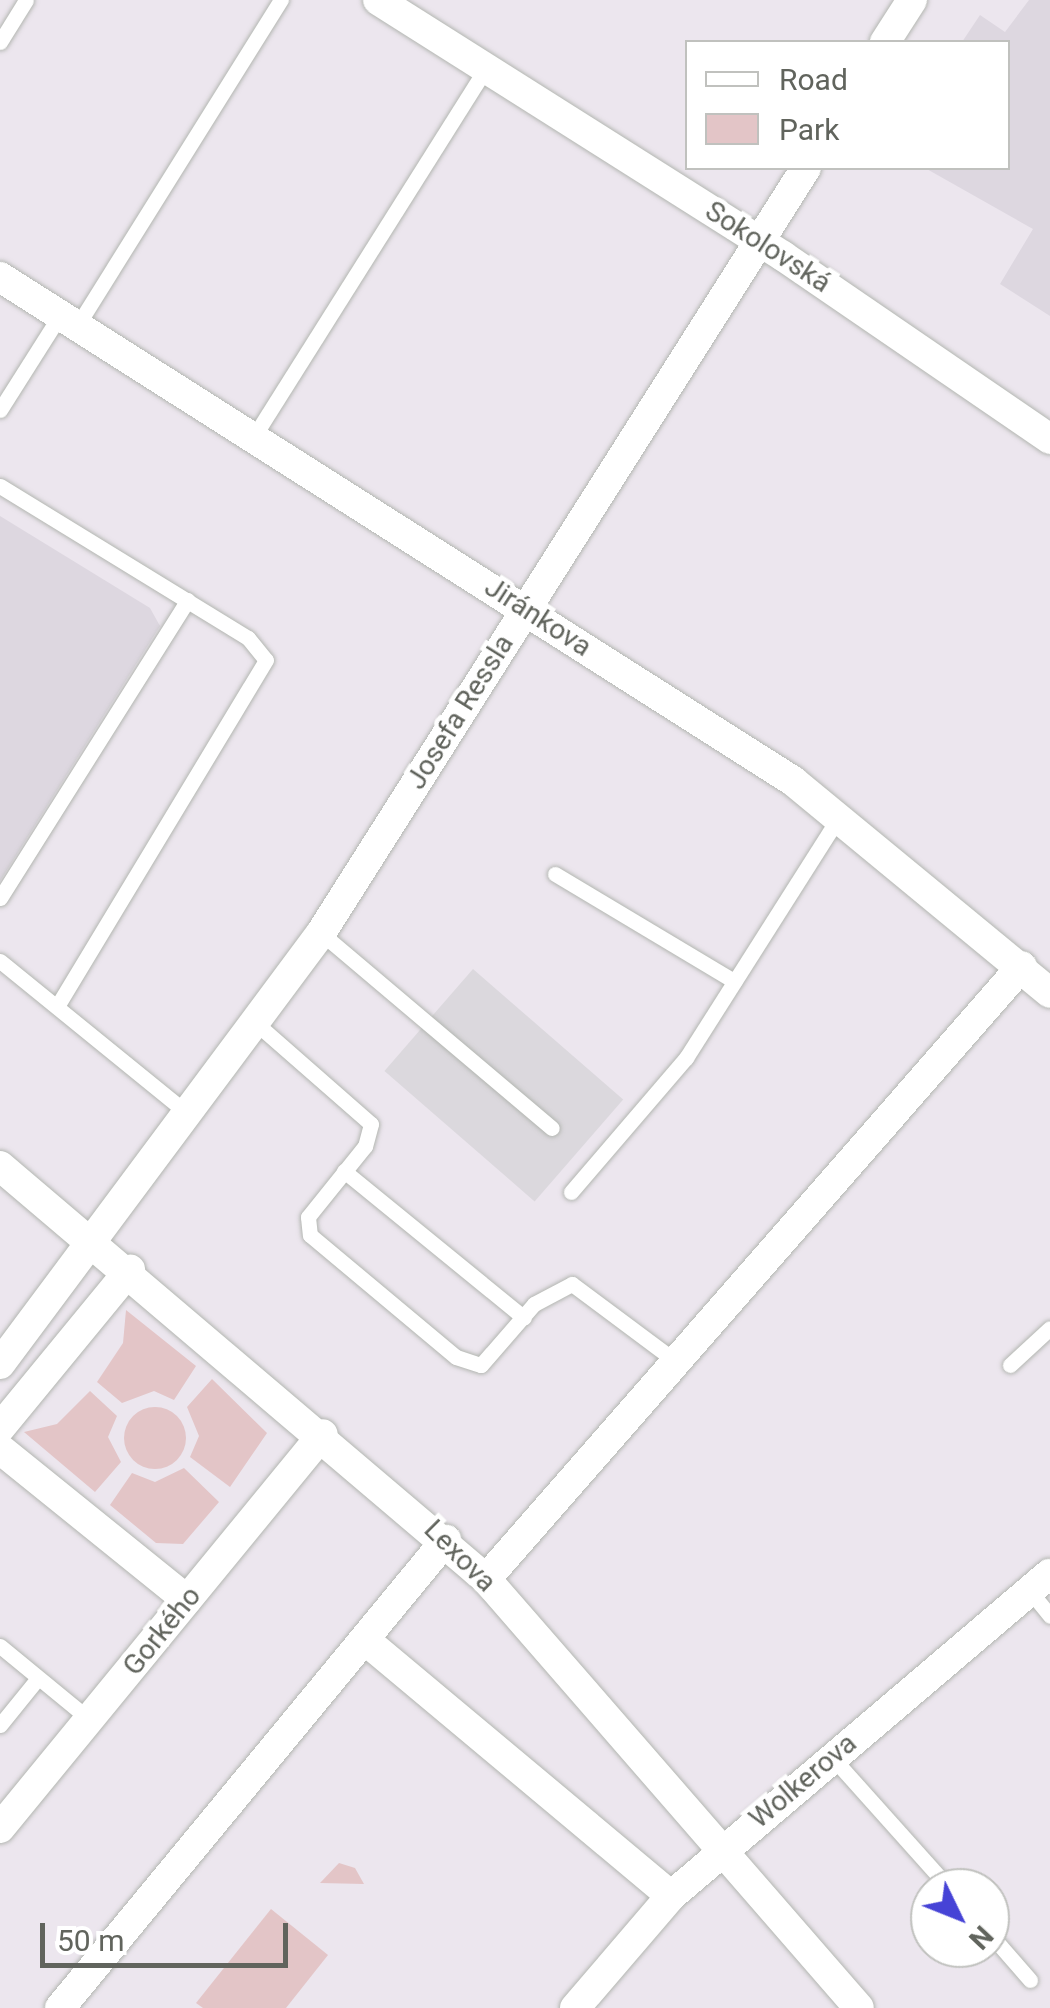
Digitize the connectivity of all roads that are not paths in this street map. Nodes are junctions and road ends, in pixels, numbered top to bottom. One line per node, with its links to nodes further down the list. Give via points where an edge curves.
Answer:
1 (26, 0): 6 (lane)
2 (281, 0): 11 (lane)
3 (378, 0): 7 (street, Sokolovská)
4 (912, 0): 5 (street)
5 (886, 40)
6 (0, 42)
7 (485, 69): 9 (street, Sokolovská); 13 (lane)
8 (805, 170): 9 (street, Josefa Ressla)
9 (760, 241): 14 (street, Sokolovská); 17 (street, Josefa Ressla)
10 (0, 277): 11 (street, Jiránkova)
11 (68, 321): 12 (lane); 13 (street, Jiránkova)
12 (0, 410)
13 (254, 438): 17 (street, Jiránkova)
14 (1050, 438)
15 (0, 486): 16 (lane)
16 (188, 600): 20 (lane); 26 (lane, via 260,648 264,674)
17 (526, 608): 18 (street, Jiránkova); 21 (street, Josefa Ressla)
18 (840, 815): 23 (street, Jiránkova); 24 (lane)
19 (555, 874): 24 (lane)
20 (0, 898)
21 (321, 934): 27 (street, Josefa Ressla); 29 (lane)
22 (0, 961): 26 (lane)
23 (1022, 966): 25 (street, Jiránkova); 37 (street)
24 (734, 982): 32 (lane, via 686,1058)
25 (1050, 993)
26 (56, 1006): 28 (lane)
27 (258, 1024): 28 (street, Josefa Ressla); 31 (lane, via 367,1114 365,1146)
28 (192, 1117): 33 (street, Josefa Ressla)
29 (552, 1128)
30 (0, 1166): 33 (street, Lexova)
31 (344, 1171): 35 (lane); 35 (lane, via 308,1218 310,1236 456,1358 481,1365)
32 (571, 1192)
33 (97, 1245): 34 (street, Lexova); 38 (street, Josefa Ressla)
34 (130, 1270): 40 (street); 41 (street, Lexova)
35 (524, 1318): 37 (lane, via 562,1286 582,1287)
36 (1050, 1328): 39 (lane)
37 (678, 1363): 44 (street)
38 (0, 1364)
39 (1010, 1365)
40 (0, 1428)
41 (323, 1434): 43 (street, Lexova); 46 (street, Gorkého)
42 (0, 1449): 46 (street)
43 (446, 1540): 44 (street, Lexova); 48 (street)
44 (486, 1579): 55 (street, Lexova)
45 (1040, 1583): 47 (lane); 53 (street, Wolkerova)
46 (187, 1600): 51 (street, Gorkého)
47 (1050, 1616)
48 (364, 1640): 57 (street); 60 (street)
49 (0, 1646): 50 (lane)
50 (38, 1678): 51 (lane); 52 (lane)
51 (90, 1718): 54 (street, Gorkého)
52 (0, 1725)
53 (832, 1757): 55 (street, Wolkerova); 56 (lane)
54 (0, 1828)
55 (719, 1852): 57 (street, Wolkerova); 62 (street, Lexova)
56 (930, 1868)
57 (671, 1896): 61 (street, Wolkerova)
58 (1010, 1957): 59 (lane)
59 (1030, 1980)
60 (60, 2008)
61 (575, 2008)
62 (859, 2008)

